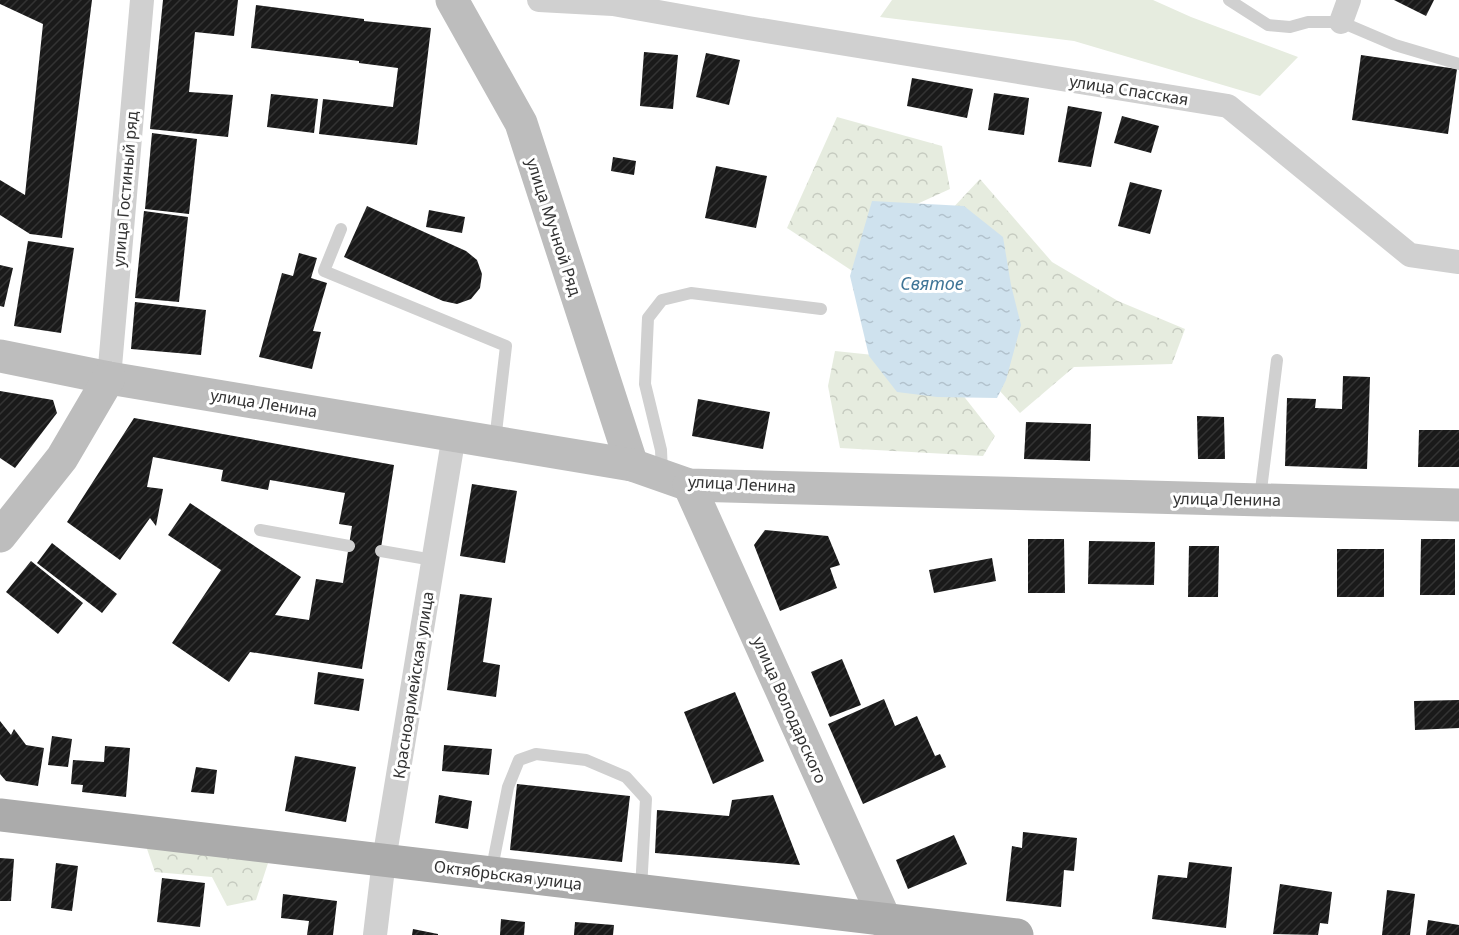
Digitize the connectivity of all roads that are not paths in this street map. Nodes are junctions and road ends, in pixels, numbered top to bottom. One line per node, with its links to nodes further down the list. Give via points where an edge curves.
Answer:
1 (142, 0): 13 (street, улица Гостиный ряд)
2 (452, 0): 16 (street, улица Мучной Ряд, via 521,123)
3 (539, 0): 5 (street)
4 (1229, 0): 6 (lane, via 1268,25 1290,27)
5 (614, 2): 9 (street, улица Спасская, via 748,28 1228,106 1410,255)
6 (1345, 11): 7 (lane, via 1395,45)
7 (1459, 64)
8 (341, 230): 15 (lane, via 324,271 506,346)
9 (1459, 262)
10 (821, 309): 16 (lane, via 691,293 662,300 648,318 645,384 661,450)
11 (0, 356): 13 (street, улица Ленина)
12 (1277, 360): 17 (lane)
13 (109, 378): 14 (street, улица Ленина); 20 (street, via 62,458)
14 (454, 435): 15 (street, улица Ленина); 23 (street, Красноармейская улица)
15 (495, 442): 16 (street, улица Ленина)
16 (661, 475): 17 (street, улица Ленина); 28 (street, улица Володарского)
17 (1260, 500): 18 (street, улица Ленина)
18 (1459, 505)
19 (260, 530): 21 (lane)
20 (0, 536)
21 (349, 546)
22 (381, 551): 23 (lane)
23 (434, 560): 25 (street, Красноармейская улица)
24 (0, 815): 25 (main road, Октябрьская улица)
25 (384, 860): 26 (main road, Октябрьская улица); 29 (street, Красноармейская улица)
26 (491, 873): 27 (main road, Октябрьская улица); 27 (lane, via 508,787 519,760 536,754 556,756 586,760 626,777 646,799)
27 (641, 891): 28 (main road, Октябрьская улица)
28 (888, 927): 30 (main road, Октябрьская улица)
29 (375, 935)
30 (1017, 935)

